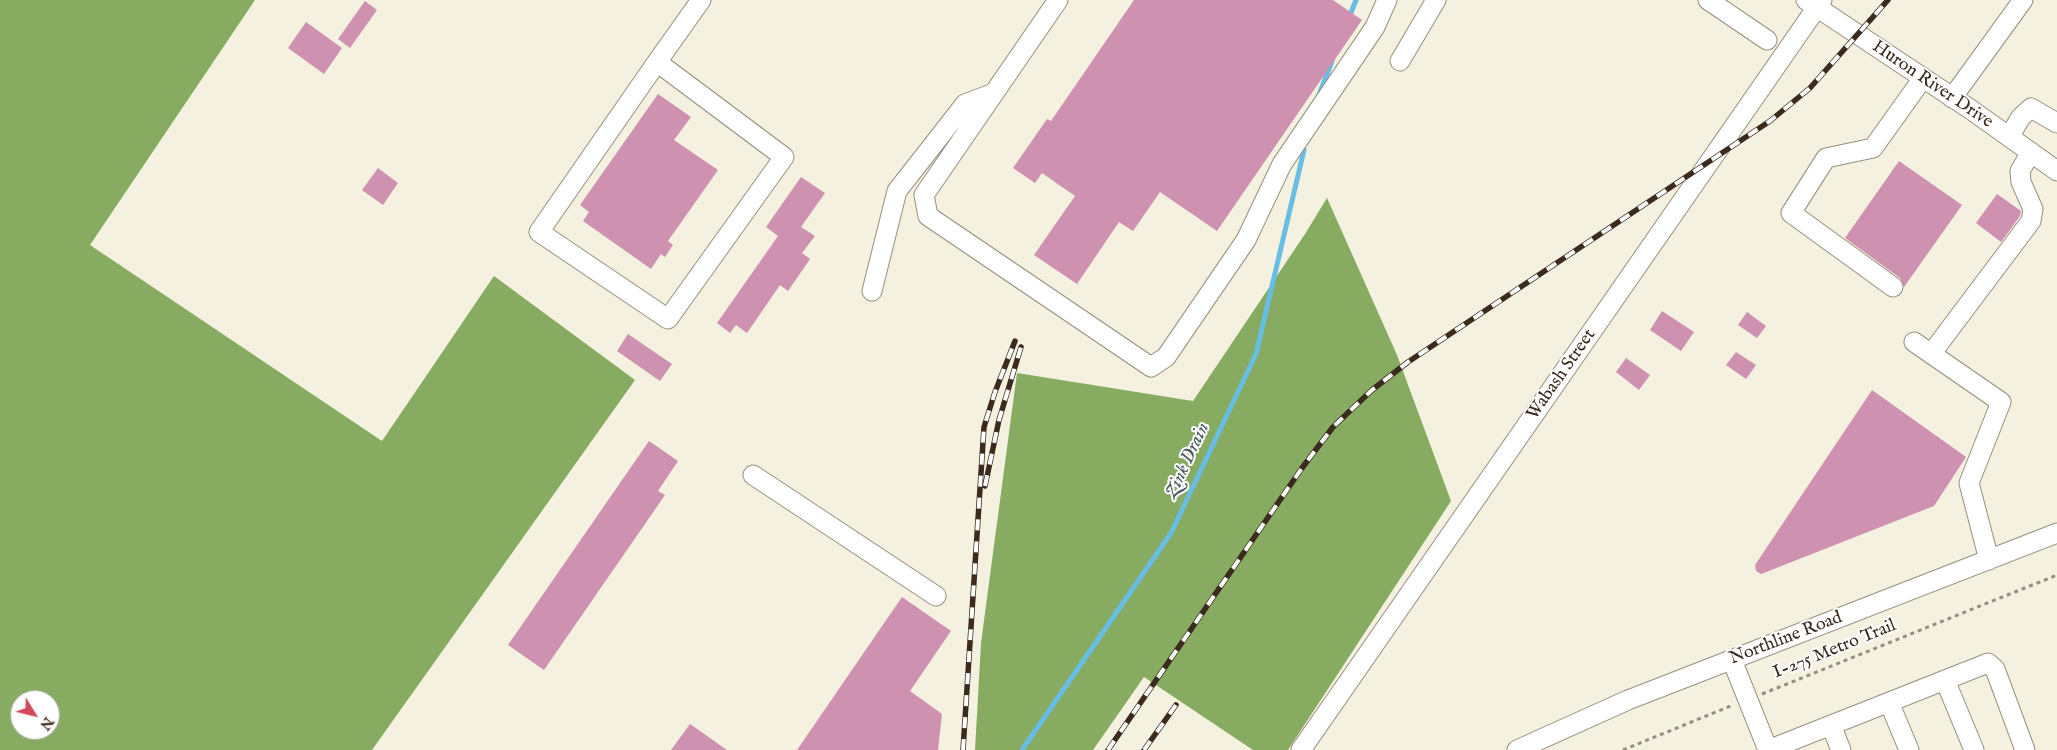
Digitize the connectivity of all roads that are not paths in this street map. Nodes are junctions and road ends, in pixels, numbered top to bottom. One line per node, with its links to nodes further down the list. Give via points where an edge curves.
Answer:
1 (700, 0): 10 (street)
2 (1058, 0): 12 (street)
3 (1387, 0): 12 (street, via 1375,27 1282,164 1246,240 1166,357 1151,367 928,216 924,195)
4 (1436, 0): 9 (street)
5 (1708, 0): 8 (street)
6 (2023, 0): 13 (street)
7 (1815, 3): 11 (street, Huron River Drive); 30 (street, Wabash Street)
8 (1767, 40)
9 (1400, 61)
10 (657, 62): 10 (street, via 784,157 668,319 539,232)
11 (1923, 78): 13 (street, Huron River Drive); 18 (street, via 1873,148 1826,158 1791,213)
12 (994, 93): 19 (street, via 965,104 897,191)
13 (1952, 98): 15 (street, Huron River Drive)
14 (2057, 123): 15 (street, via 2031,108 2021,117)
15 (2009, 137): 16 (street, Huron River Drive)
16 (2031, 152): 17 (street, Huron River Drive); 21 (street, via 2020,172 2033,209 2031,221)
17 (2057, 170)
18 (1893, 287)
19 (872, 291)
20 (1914, 342): 21 (street)
21 (1931, 354): 24 (street, via 2001,402 1969,483)
22 (753, 475): 25 (street)
23 (2057, 533): 24 (street, Northline Road)
24 (1989, 560): 26 (street, Northline Road)
25 (936, 596)
26 (1732, 660): 31 (street, Northline Road, via 1582,719); 32 (street)
27 (1945, 680): 28 (street); 35 (street); 36 (street, via 1988,663 1995,669)
28 (1889, 702): 29 (street); 34 (street)
29 (1831, 725): 32 (street); 33 (street)
30 (1301, 750)
31 (1517, 750)
32 (1768, 750)
33 (1841, 750)
34 (1909, 750)
35 (1974, 750)
36 (2025, 750)

